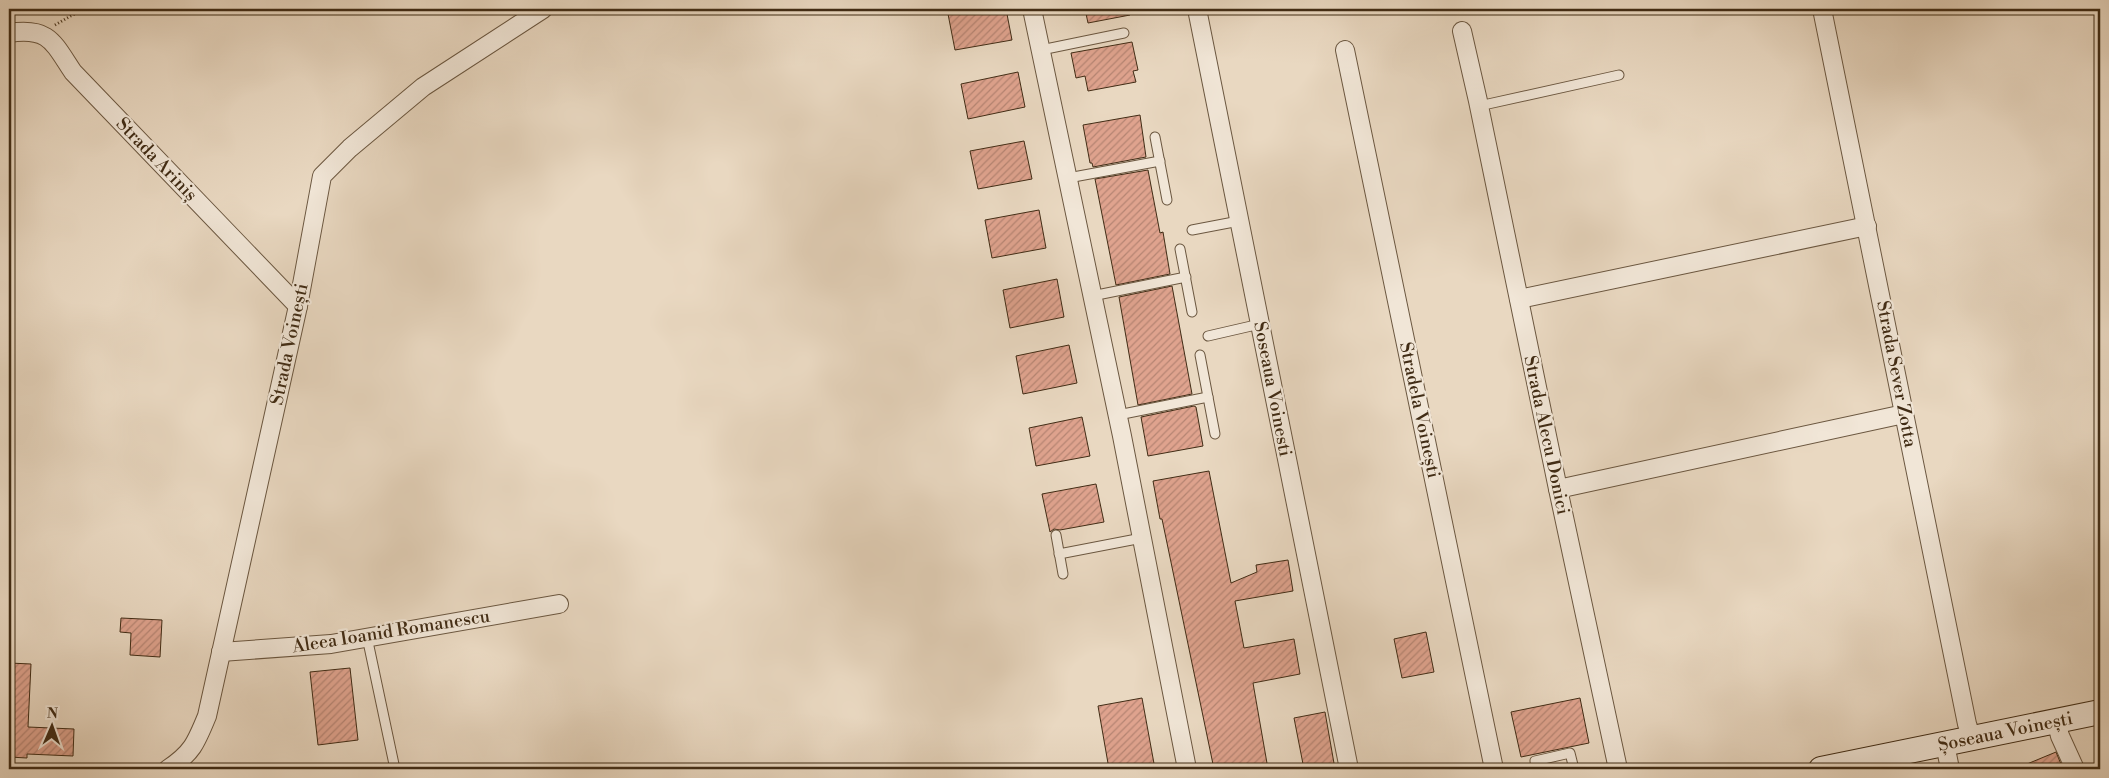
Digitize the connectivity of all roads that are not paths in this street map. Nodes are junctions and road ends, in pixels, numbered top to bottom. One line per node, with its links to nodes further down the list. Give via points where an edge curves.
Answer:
1 (543, 9): 23 (street, Strada Voinești, via 424,87 350,148 322,176)
2 (1032, 9): 8 (street)
3 (1197, 9): 16 (street, Soseaua Voinesti)
4 (1822, 9): 17 (street, Strada Sever Zotta)
5 (1462, 32): 11 (street, Strada Alecu Donici)
6 (9, 33): 23 (street, Strada Ariniș, via 42,33 58,49 73,72)
7 (1124, 33): 8 (lane)
8 (1041, 50): 14 (street)
9 (1345, 50): 48 (street, Stradela Voinești)
10 (1620, 75): 11 (lane)
11 (1479, 104): 22 (street, Strada Alecu Donici)
12 (1155, 137): 13 (lane)
13 (1160, 161): 14 (lane); 15 (lane)
14 (1068, 178): 21 (street)
15 (1167, 200)
16 (1240, 222): 18 (lane); 25 (street, Soseaua Voinesti)
17 (1867, 226): 22 (street); 29 (street, Strada Sever Zotta)
18 (1192, 230)
19 (1180, 249): 20 (lane)
20 (1186, 277): 21 (lane); 24 (lane)
21 (1092, 296): 30 (street)
22 (1519, 298): 32 (street, Strada Alecu Donici)
23 (298, 306): 39 (street, Strada Voinești)
24 (1192, 312)
25 (1260, 324): 26 (lane); 47 (street, Soseaua Voinesti)
26 (1208, 336)
27 (1200, 355): 28 (lane)
28 (1208, 397): 30 (lane); 31 (lane)
29 (1904, 414): 32 (street); 42 (street, Strada Sever Zotta)
30 (1118, 415): 34 (street)
31 (1215, 434)
32 (1558, 489): 51 (street, Strada Alecu Donici)
33 (1056, 535): 35 (lane)
34 (1142, 538): 35 (lane); 46 (street)
35 (1059, 554): 36 (lane)
36 (1062, 574)
37 (559, 604): 38 (street, Aleea Ioanid Romanescu)
38 (367, 637): 39 (street, Aleea Ioanid Romanescu, via 331,644); 45 (lane)
39 (221, 652): 44 (street, Strada Voinești, via 207,716 198,739 185,758)
40 (2100, 712): 41 (main road, Șoseaua Voinești)
41 (2056, 721): 42 (main road, Șoseaua Voinești); 54 (street)
42 (1972, 739): 43 (main road, Șoseaua Voinești)
43 (1945, 744): 52 (main road, Șoseaua Voinești); 53 (street)
44 (168, 769)
45 (395, 769)
46 (1187, 769)
47 (1349, 769)
48 (1494, 769)
49 (1536, 769): 50 (lane, via 1535,761 1570,753)
50 (1574, 769)
51 (1618, 769)
52 (1821, 769)
53 (1950, 769)
54 (2075, 769)

